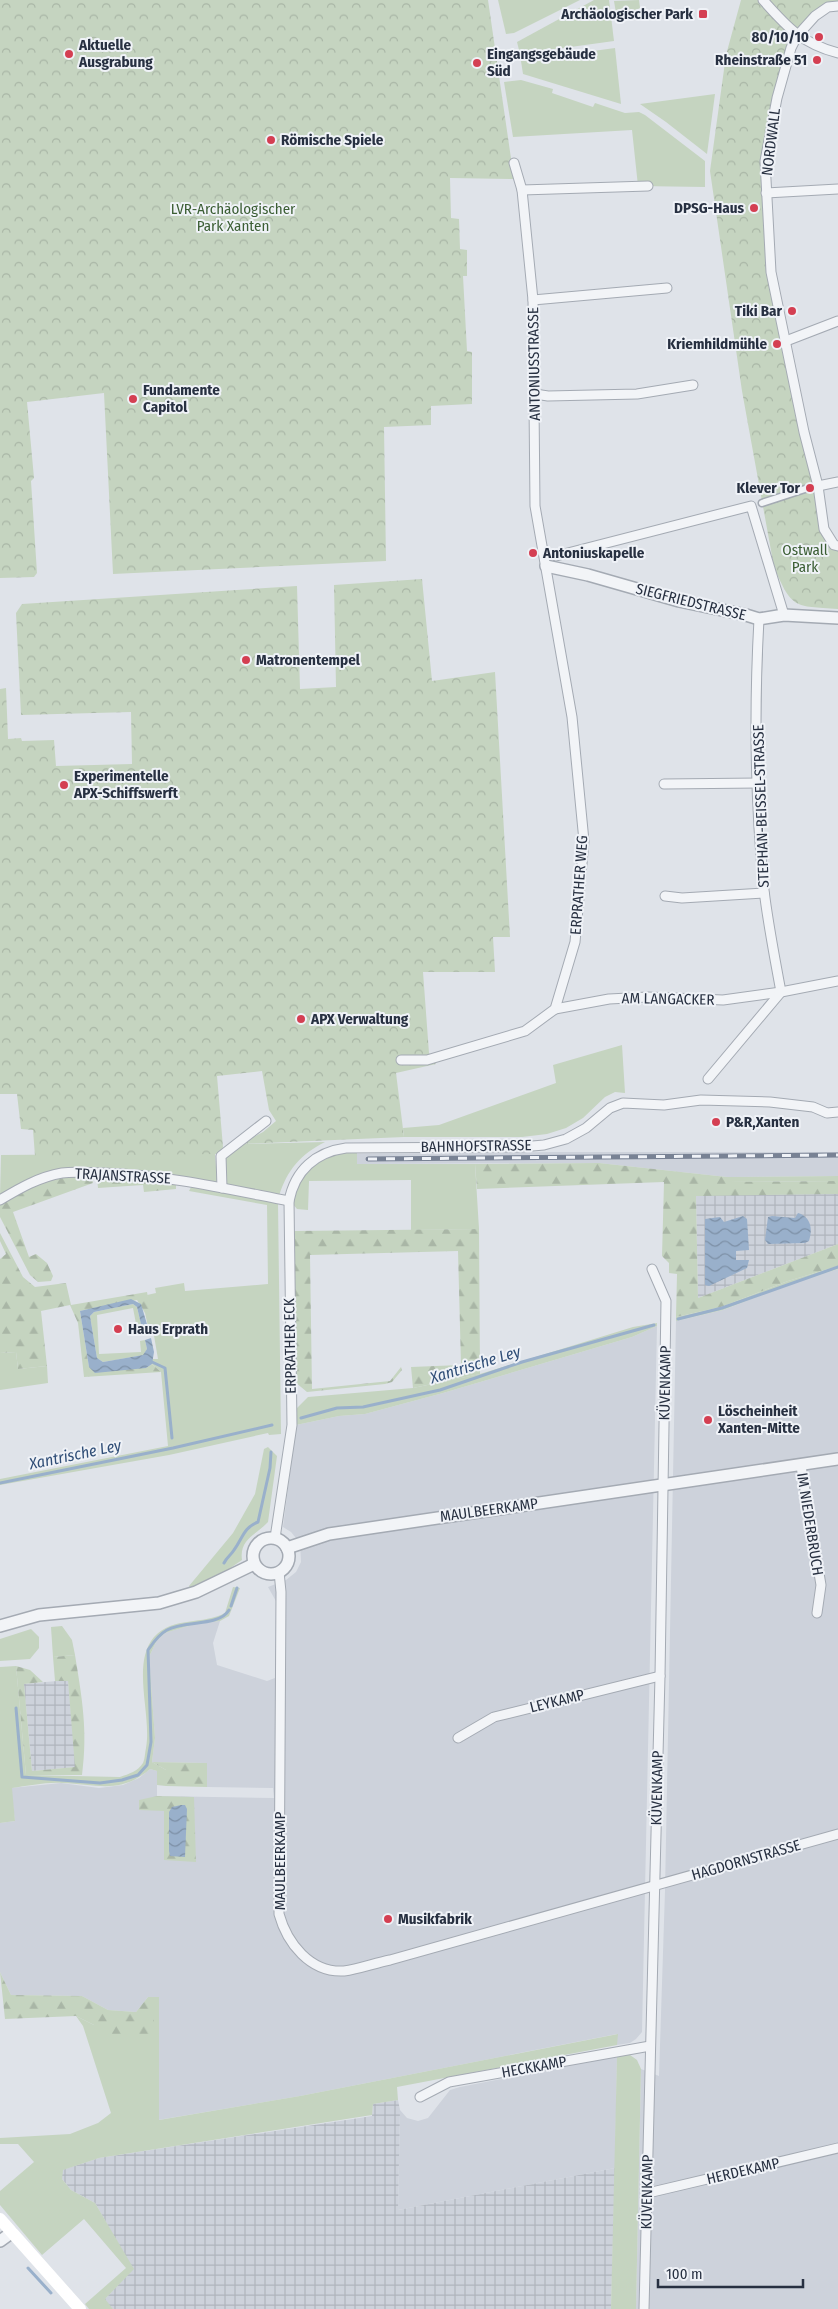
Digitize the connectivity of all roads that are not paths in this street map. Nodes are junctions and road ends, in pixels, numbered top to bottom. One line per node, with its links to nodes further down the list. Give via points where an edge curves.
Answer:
1 (763, 0): 3 (street)
2 (838, 6): 3 (street, NORDWALL, via 828,7 815,16)
3 (798, 36): 4 (street); 9 (street, NORDWALL, via 784,70 775,107 765,161)
4 (838, 54)
5 (514, 163): 8 (street, ANTONIUSSTRASSE)
6 (648, 186): 8 (street)
7 (838, 189): 9 (street)
8 (522, 190): 11 (street, ANTONIUSSTRASSE)
9 (766, 193): 13 (street, NORDWALL, via 771,272)
10 (667, 288): 11 (street)
11 (533, 300): 15 (street, ANTONIUSSTRASSE)
12 (838, 321): 13 (street)
13 (786, 340): 17 (street, NORDWALL)
14 (693, 385): 15 (street, via 636,394)
15 (535, 394): 22 (street, ANTONIUSSTRASSE, via 536,506)
16 (838, 482): 17 (street)
17 (816, 486): 20 (street, NORDWALL, via 824,529)
18 (805, 490): 19 (street)
19 (757, 504): 21 (street); 23 (street)
20 (838, 546)
21 (556, 556)
22 (546, 566): 25 (street, SIEGFRIEDSTRASSE); 32 (street, ERPRATHER WEG, via 572,717 584,841 575,942)
23 (784, 614): 24 (street, SIEGFRIEDSTRASSE); 25 (street, SIEGFRIEDSTRASSE)
24 (838, 618)
25 (759, 619): 26 (street, STEPHAN-BEISSEL-STRASSE, via 756,669)
26 (759, 783): 27 (street); 28 (street, STEPHAN-BEISSEL-STRASSE)
27 (664, 784)
28 (764, 893): 29 (street, via 682,898); 31 (street, STEPHAN-BEISSEL-STRASSE)
29 (665, 896)
30 (838, 981): 31 (street, AM LANGACKER)
31 (781, 992): 32 (street, AM LANGACKER, via 723,1000 609,999); 34 (street)
32 (555, 1009): 33 (street, via 525,1031 427,1060)
33 (402, 1060)
34 (708, 1078)
35 (838, 1112): 37 (street, BAHNHOFSTRASSE, via 761,1102 623,1103 610,1108 576,1134 544,1145 346,1148 324,1153)
36 (266, 1121): 38 (street, via 221,1156)
37 (312, 1160): 40 (street, ERPRATHER ECK, via 296,1179)
38 (222, 1188): 39 (street, TRAJANSTRASSE, via 128,1174 63,1173 27,1183); 40 (street, TRAJANSTRASSE)
39 (0, 1200)
40 (288, 1201): 45 (street, ERPRATHER ECK, via 292,1425)
41 (652, 1269): 44 (street, KÜVENKAMP, via 666,1301)
42 (838, 1459): 43 (street, IM NIEDERBRUCH)
43 (801, 1466): 44 (street, IM NIEDERBRUCH); 49 (street, IM NIEDERBRUCH, via 820,1585)
44 (663, 1484): 46 (street, MAULBEERKAMP, via 329,1534); 51 (street, KÜVENKAMP)
45 (275, 1538): 46 (street); 47 (street, via 268,1537 256,1544)
46 (287, 1548): 48 (street, MAULBEERKAMP, via 288,1562)
47 (254, 1564): 48 (street, via 265,1573); 50 (street, via 178,1599 159,1604 39,1615)
48 (279, 1572): 54 (street, MAULBEERKAMP, via 279,1914 292,1946 307,1960 343,1971)
49 (817, 1613)
50 (0, 1626)
51 (660, 1676): 52 (street, LEYKAMP, via 494,1717); 54 (street, KÜVENKAMP)
52 (458, 1738)
53 (838, 1834): 54 (street, HAGDORNSTRASSE)
54 (655, 1886): 55 (street, KÜVENKAMP)
55 (650, 2046): 56 (street, HECKKAMP, via 449,2082); 58 (street, KÜVENKAMP)
56 (420, 2096)
57 (838, 2148): 58 (street, HERDEKAMP)
58 (648, 2193): 63 (street, KÜVENKAMP)
59 (0, 2219): 60 (main road)
60 (11, 2233): 61 (street); 62 (main road)
61 (0, 2241)
62 (80, 2309)
63 (644, 2309)

